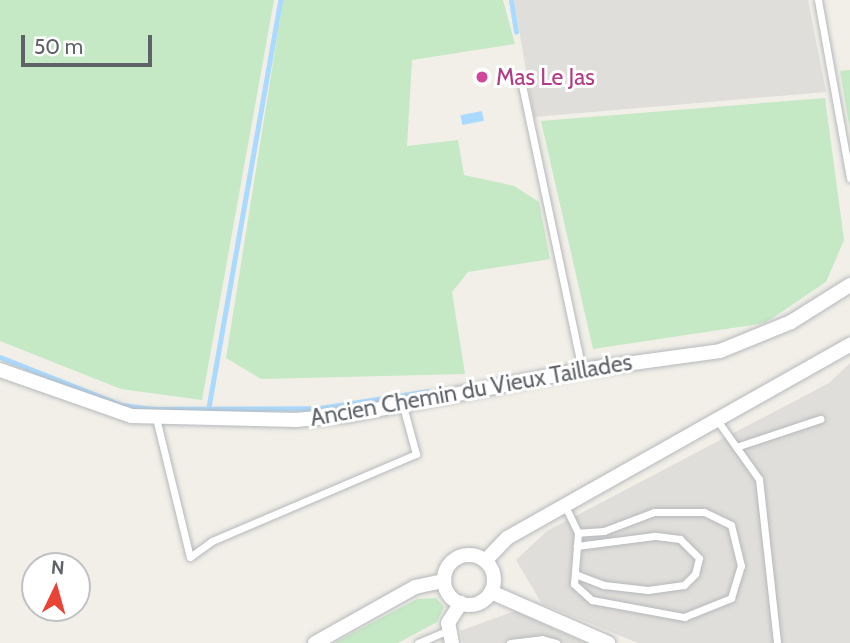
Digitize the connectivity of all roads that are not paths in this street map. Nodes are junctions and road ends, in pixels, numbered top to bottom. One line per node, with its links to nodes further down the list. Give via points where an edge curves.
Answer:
1 (818, 0): 3 (lane)
2 (522, 85): 7 (lane)
3 (850, 178)
4 (850, 285): 7 (street, Ancien Chemin du Vieux Taillades, via 791,322 720,351)
5 (850, 345): 11 (street)
6 (0, 370): 9 (street, Ancien Chemin du Vieux Taillades, via 106,411)
7 (582, 370): 8 (street, Ancien Chemin du Vieux Taillades)
8 (403, 406): 9 (street, Ancien Chemin du Vieux Taillades, via 296,420); 9 (lane, via 416,454 212,541 190,557)
9 (156, 418)
10 (820, 419): 12 (lane)
11 (717, 420): 12 (lane); 13 (street)
12 (736, 447): 27 (lane, via 759,479)
13 (564, 506): 14 (lane); 16 (street, via 507,537)
14 (578, 533): 15 (lane); 17 (lane, via 604,531 654,512 704,512 731,525 741,566 732,598 684,617 592,600 575,584)
15 (577, 546): 17 (lane); 17 (lane, via 654,536 680,539 699,558 695,574 684,585 648,590 604,585)
16 (485, 561): 18 (street, via 472,555 458,557 447,567); 19 (street, via 494,579)
17 (575, 574)
18 (444, 581): 20 (street, via 449,595); 22 (street, via 415,587)
19 (491, 592): 20 (street, via 478,603); 26 (street)
20 (461, 603): 21 (street)
21 (450, 636): 23 (lane)
22 (315, 643)
23 (418, 643)
24 (510, 643): 25 (lane)
25 (556, 643)
26 (608, 643)
27 (777, 643)

